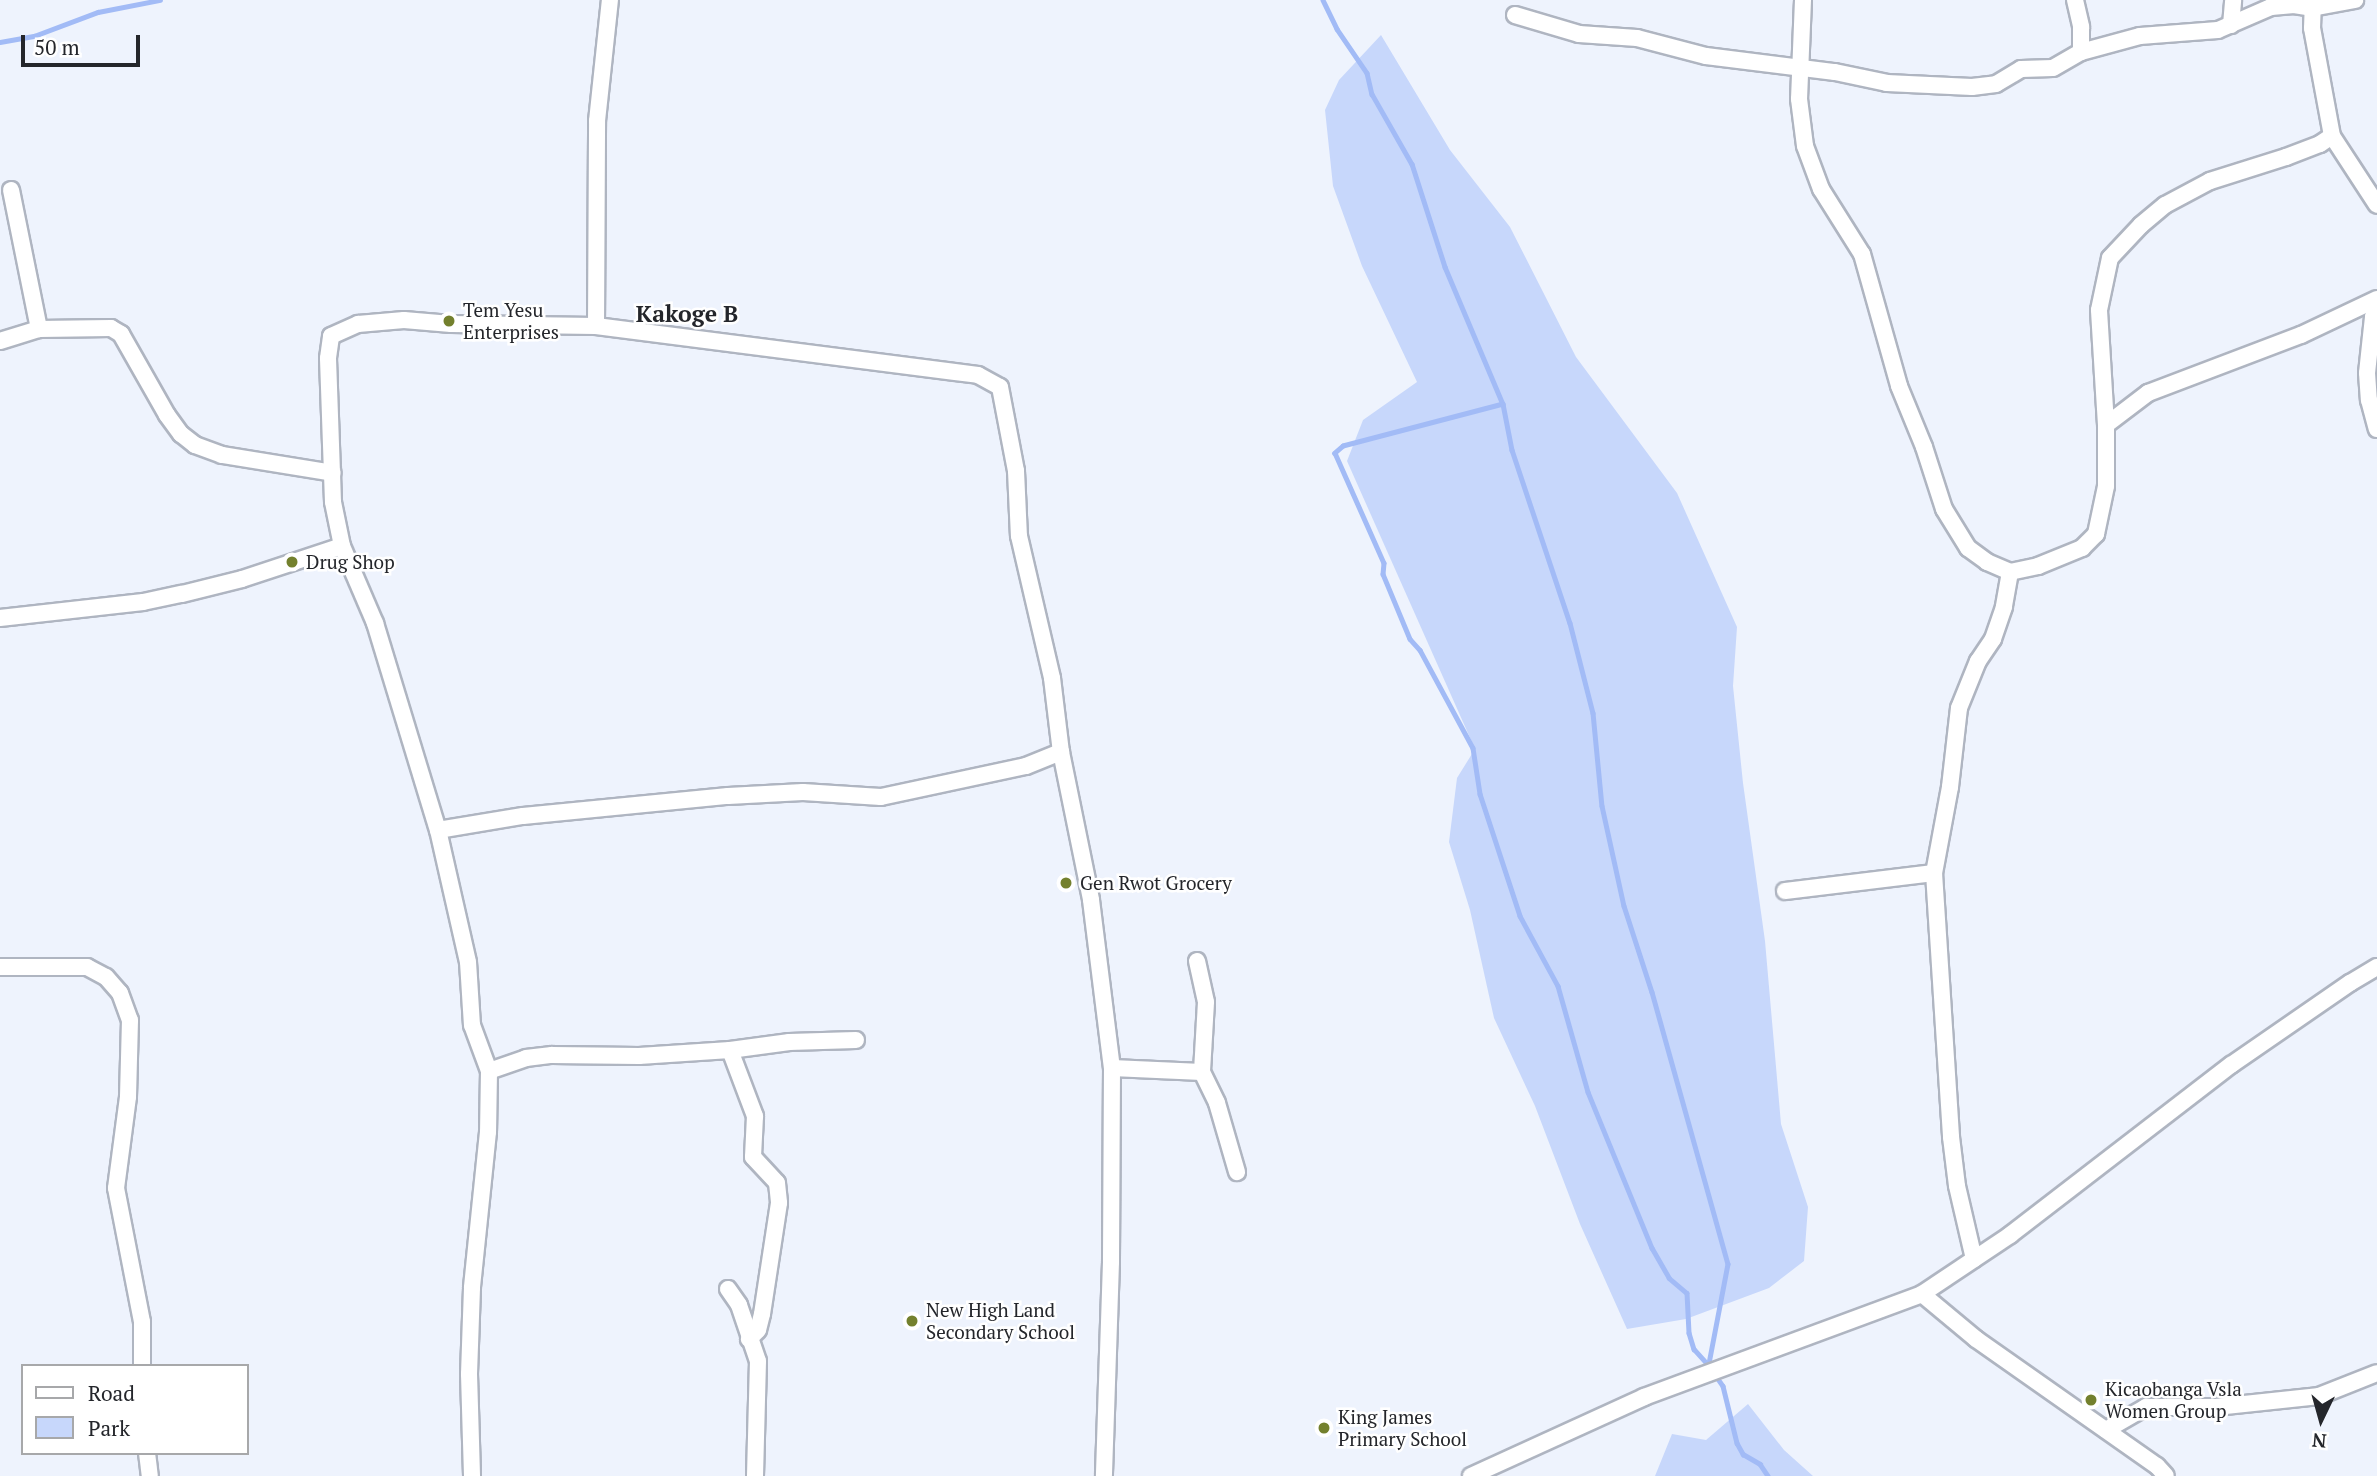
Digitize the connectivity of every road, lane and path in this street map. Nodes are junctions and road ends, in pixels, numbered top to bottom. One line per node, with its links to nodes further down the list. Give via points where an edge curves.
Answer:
1 (610, 0): 16 (street, via 597,121)
2 (1803, 0): 10 (street)
3 (2075, 0): 9 (street)
4 (2233, 0): 8 (street)
5 (2355, 0): 6 (street)
6 (2312, 4): 8 (street, via 2271,7); 11 (street, via 2321,88)
7 (1515, 15): 10 (street, via 1579,34 1637,38 1706,57)
8 (2231, 25): 9 (street, via 2140,36)
9 (2081, 52): 10 (street, via 2053,68 2021,69 1996,84 1979,86 1887,82)
10 (1801, 68): 23 (street, via 1799,99 1805,146 1821,189 1862,254 1899,386 1935,489 1968,548)
11 (2332, 136): 13 (street); 19 (street, via 2198,187 2165,205 2110,258 2099,310)
12 (11, 190): 17 (street)
13 (2377, 205)
14 (2377, 299): 19 (street, via 2301,335 2157,389)
15 (2377, 307): 20 (street, via 2367,373 2368,400)
16 (596, 326): 21 (street, via 375,320 343,330 331,337 328,358); 25 (street, via 978,375 1000,387 1016,471 1018,536 1052,678)
17 (39, 329): 18 (street); 21 (street, via 97,326 121,334 167,415 195,445 222,455)
18 (0, 341)
19 (2106, 425): 23 (street, via 2106,486 2096,534 2082,548)
20 (2377, 429)
21 (333, 473): 22 (street, via 333,502)
22 (342, 546): 24 (street, via 182,594); 26 (street, via 375,623)
23 (2010, 572): 27 (street, via 1993,639 1978,661 1959,708)
24 (0, 618)
25 (1061, 752): 26 (street, via 1026,766 881,797 803,792 728,796 523,816); 34 (street, via 1091,900)
26 (438, 830): 35 (street, via 468,962 472,1024)
27 (1934, 873): 28 (street); 38 (street, via 1951,1137)
28 (1785, 891)
29 (1197, 961): 36 (street, via 1206,1002)
30 (0, 967): 42 (street, via 87,967 106,977 120,993 130,1020 128,1097 116,1188 142,1322)
31 (2377, 967): 38 (street, via 2231,1065)
32 (856, 1040): 33 (street, via 789,1042)
33 (730, 1051): 35 (street, via 552,1055); 41 (street, via 755,1116 753,1157 777,1183 779,1203 762,1314 758,1330)
34 (1112, 1068): 36 (street); 49 (street)
35 (489, 1071): 47 (street, via 488,1132 472,1288)
36 (1202, 1072): 37 (street, via 1217,1103)
37 (1237, 1172)
38 (1974, 1259): 40 (street)
39 (728, 1289): 41 (street)
40 (1922, 1294): 44 (street, via 1976,1339); 50 (street, via 1644,1397)
41 (749, 1339): 48 (street, via 758,1361)
42 (142, 1364)
43 (2377, 1373): 44 (street, via 2319,1396 2146,1407)
44 (2106, 1430): 51 (street)
45 (147, 1455): 46 (street)
46 (150, 1476)
47 (472, 1476)
48 (755, 1476)
49 (1104, 1476)
50 (1471, 1476)
51 (2166, 1476)

